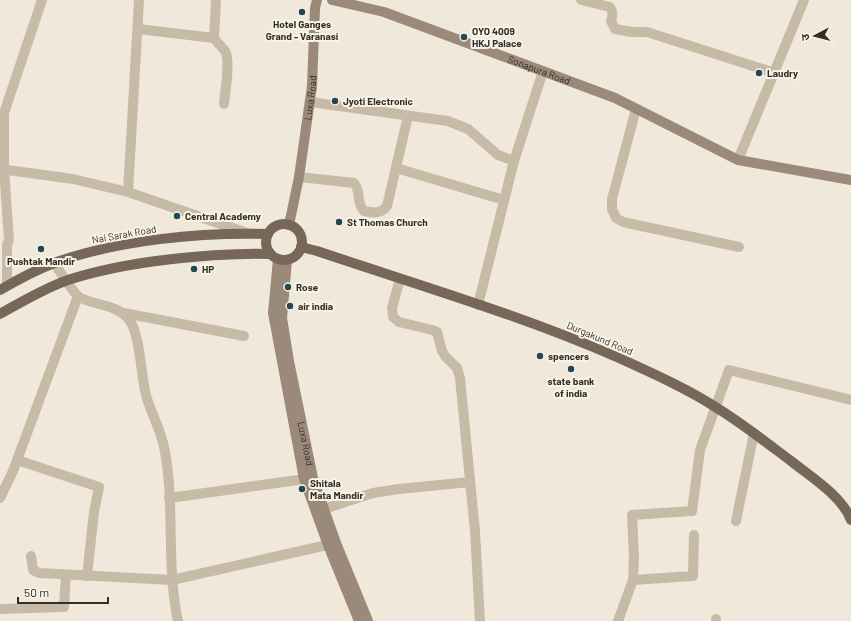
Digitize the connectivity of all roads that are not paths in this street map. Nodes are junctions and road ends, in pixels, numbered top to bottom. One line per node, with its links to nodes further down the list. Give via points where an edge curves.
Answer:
1 (42, 0): 13 (street)
2 (139, 0): 9 (street)
3 (216, 0): 10 (street)
4 (314, 0): 14 (street, Luxa Road)
5 (332, 0): 8 (street, Sonapura Road)
6 (581, 0): 12 (street, via 610,7 613,15 611,21 616,29 647,32)
7 (804, 0): 12 (street)
8 (366, 4): 11 (street, Sonapura Road)
9 (138, 29): 10 (street); 24 (street)
10 (214, 38): 15 (street, via 226,54)
11 (544, 71): 16 (street, Sonapura Road, via 615,98); 19 (street)
12 (775, 73): 18 (street)
13 (4, 99): 21 (street)
14 (310, 102): 17 (street); 22 (street, Luxa Road)
15 (224, 104)
16 (636, 109): 18 (street, Sonapura Road); 31 (street, via 612,199 612,209 616,218 623,222)
17 (408, 116): 19 (street, via 458,124 468,129 498,155); 20 (street)
18 (738, 160): 23 (street, Sonapura Road)
19 (514, 161): 25 (street)
20 (396, 168): 22 (street, via 387,206 379,213 364,211 360,207 358,188 354,183); 25 (street)
21 (2, 169): 24 (street, via 73,179); 29 (street)
22 (299, 177): 26 (street, Luxa Road)
23 (851, 180)
24 (128, 192): 27 (street)
25 (504, 200): 38 (street)
26 (289, 225): 28 (main road, via 277,226); 30 (main road, via 298,231)
27 (248, 233): 28 (main road, Nai Sarak Road); 33 (main road, Nai Sarak Road, via 188,236 134,243)
28 (263, 234): 32 (main road, via 266,244)
29 (4, 240): 36 (street, via 7,245)
30 (301, 247): 32 (main road, via 296,256); 34 (main road, Durgakund Road)
31 (739, 247)
32 (278, 258): 35 (main road, via 254,253 192,257 140,263); 46 (street, Luxa Road, via 285,281 282,318); 46 (street, via 273,313)
33 (54, 263): 35 (street); 36 (main road, Nai Sarak Road)
34 (400, 279): 38 (main road, Durgakund Road); 47 (street, via 392,308 393,317 399,322 437,332 445,356 457,368)
35 (67, 281): 37 (street); 40 (main road)
36 (4, 288)
37 (78, 296): 39 (street); 45 (street)
38 (478, 305): 43 (main road, Durgakund Road, via 574,339 662,378)
39 (124, 313): 41 (street); 49 (street, via 132,322 136,335 146,395 161,434)
40 (0, 314)
41 (244, 336)
42 (851, 400): 43 (street, via 729,370)
43 (717, 408): 44 (main road, Durgakund Road); 59 (street, via 700,450 692,511 632,515)
44 (754, 433): 51 (main road, Durgakund Road, via 839,501); 52 (street)
45 (17, 460): 48 (street); 57 (street, via 99,487)
46 (308, 478): 49 (street); 50 (street, Luxa Road); 54 (street)
47 (470, 482): 50 (street, via 380,492); 64 (street, via 476,532)
48 (0, 498)
49 (170, 498): 58 (street)
50 (324, 509): 54 (street, Luxa Road)
51 (851, 520)
52 (736, 521)
53 (694, 535): 59 (street, via 694,576)
54 (332, 544): 58 (street); 62 (street); 63 (street, Luxa Road)
55 (31, 556): 56 (street, via 33,570 39,573)
56 (66, 575): 57 (street); 60 (street, via 64,607)
57 (87, 576): 58 (street)
58 (172, 580): 61 (street)
59 (633, 580): 65 (street)
60 (0, 609)
61 (178, 621)
62 (359, 621)
63 (368, 621)
64 (480, 621)
65 (618, 621)

